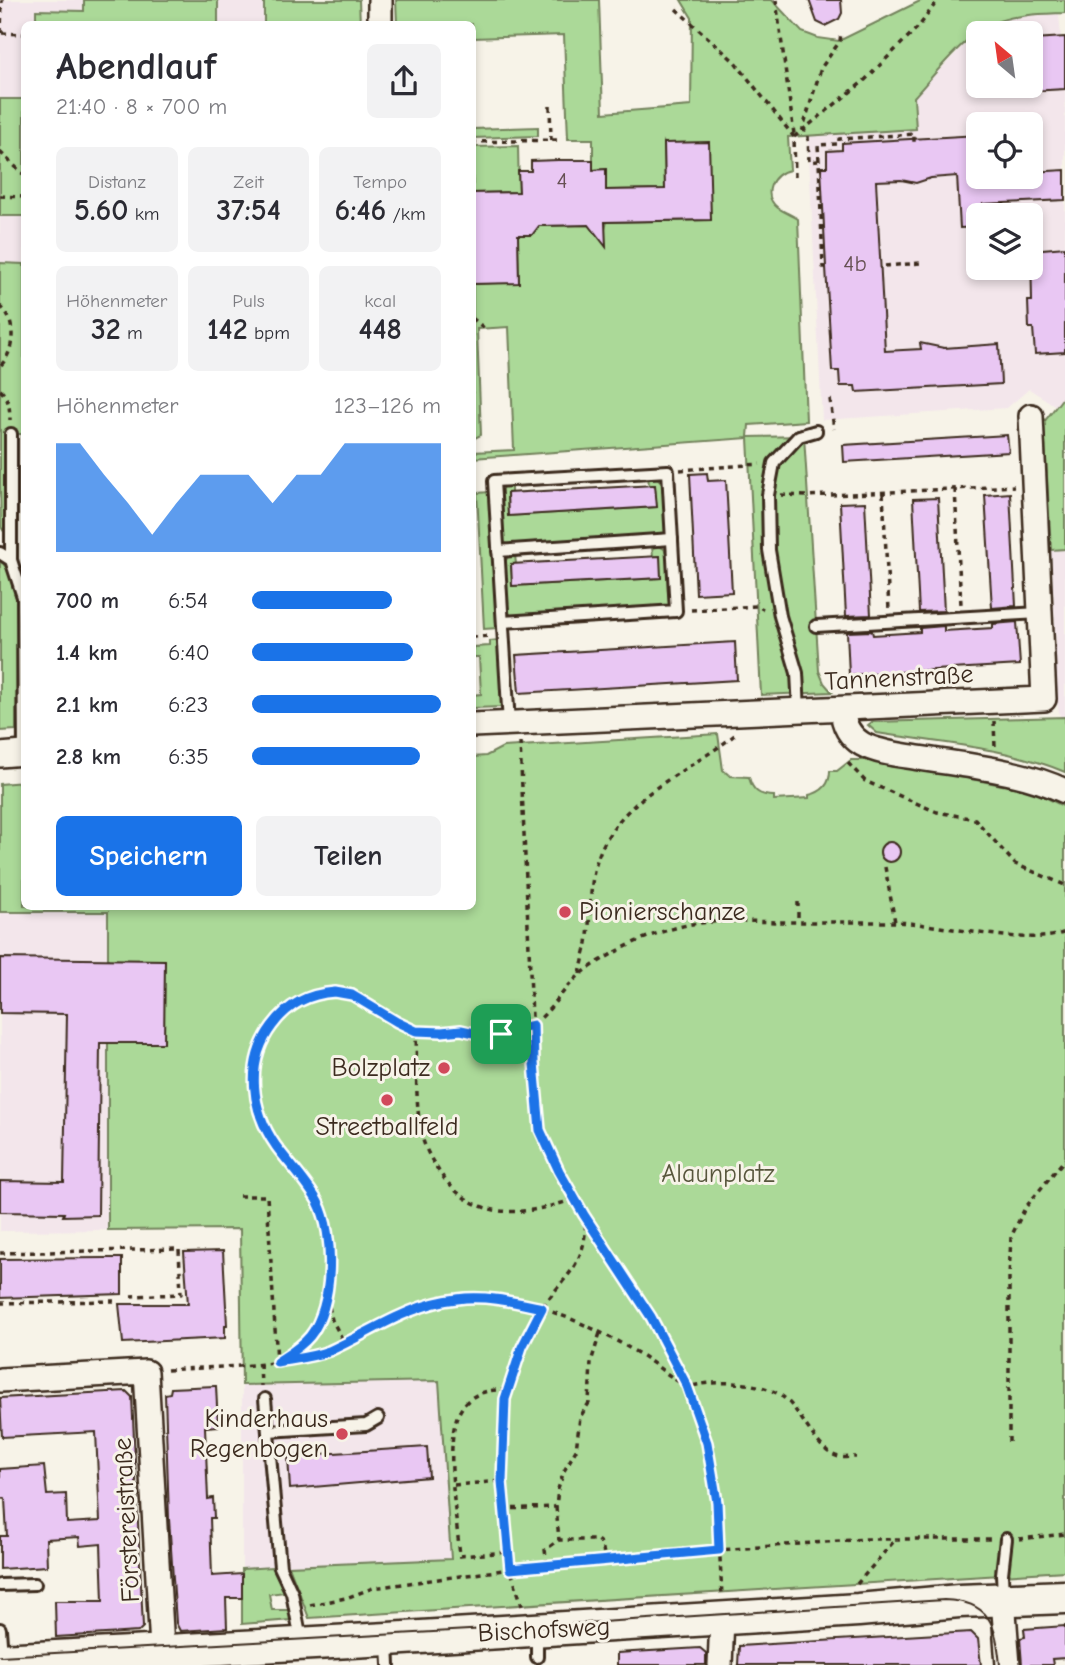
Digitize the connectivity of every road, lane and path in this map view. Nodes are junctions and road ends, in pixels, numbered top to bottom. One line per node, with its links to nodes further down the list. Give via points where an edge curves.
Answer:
1 (2, 0): 8 (path)
2 (380, 0): 6 (street)
3 (776, 0): 12 (path)
4 (938, 0): 11 (path, via 864,81)
5 (677, 9): 12 (path, via 735,62)
6 (380, 21)
7 (841, 32): 11 (path, via 821,68)
8 (1, 33): 9 (path)
9 (21, 34)
10 (550, 106): 13 (path)
11 (803, 128): 12 (path); 18 (path, via 808,136 809,162)
12 (794, 136): 20 (path)
13 (551, 140): 14 (path); 15 (path)
14 (557, 140)
15 (476, 142)
16 (914, 143): 18 (path, via 914,134 839,139 839,144 818,145)
17 (0, 152): 19 (path)
18 (819, 161): 25 (path)
19 (21, 172)
20 (795, 177)
21 (0, 196): 22 (path)
22 (21, 197)
23 (921, 263): 24 (path)
24 (885, 266)
25 (822, 267)
26 (0, 306): 29 (path, via 8,316 12,344)
27 (476, 321): 28 (path)
28 (484, 328)
29 (0, 366)
30 (0, 390): 35 (path, via 10,408)
31 (830, 399): 33 (path)
32 (1031, 416): 38 (street, Tannenstraße)
33 (834, 429)
34 (816, 430): 36 (lane, via 799,436)
35 (11, 433): 45 (lane)
36 (774, 463): 37 (path); 41 (lane)
37 (667, 471): 42 (lane); 43 (lane, via 494,481)
38 (1034, 485): 39 (path); 49 (street, Tannenstraße)
39 (955, 489): 40 (path); 50 (path)
40 (883, 493): 41 (path); 52 (path)
41 (768, 495): 55 (lane, via 769,550 780,616 797,673)
42 (672, 539): 43 (lane); 48 (lane)
43 (498, 551): 51 (lane)
44 (0, 553): 45 (lane)
45 (11, 560): 46 (lane)
46 (21, 591)
47 (757, 606): 48 (path)
48 (676, 611): 51 (lane)
49 (1040, 613): 50 (lane); 54 (street, Tannenstraße, via 1044,699)
50 (962, 617): 52 (lane)
51 (503, 622): 57 (lane)
52 (889, 622): 53 (lane)
53 (816, 626)
54 (842, 709): 55 (street, Tannenstraße); 64 (street, via 842,721 864,745 1040,779)
55 (799, 710): 57 (street, Tannenstraße)
56 (994, 713): 62 (path)
57 (514, 724): 58 (street, Tannenstraße); 72 (path)
58 (476, 725)
59 (719, 748): 71 (path, via 634,804 607,835 595,868)
60 (21, 753): 61 (street)
61 (0, 755)
62 (995, 755)
63 (848, 763): 66 (path, via 865,781 937,812 975,819 1015,864)
64 (1065, 791)
65 (885, 867): 69 (path)
66 (1065, 885)
67 (798, 902): 68 (path)
68 (798, 922): 69 (path); 71 (path, via 692,924 634,943)
69 (895, 922): 70 (path, via 1039,937)
70 (1065, 932)
71 (580, 974): 72 (path)
72 (533, 1025): 73 (path, via 488,1036 461,1030); 76 (path, via 540,1130)
73 (416, 1031): 76 (path, via 421,1133 432,1161 449,1184 481,1208 505,1213); 79 (path, via 352,995 317,993 283,1012 256,1056 253,1078 266,1129 307,1183 327,1225)
74 (1065, 1159): 95 (path, via 1025,1208 1011,1237)
75 (239, 1195): 86 (path, via 267,1196)
76 (575, 1199): 77 (path)
77 (584, 1215): 83 (path, via 580,1258); 90 (path, via 651,1317)
78 (0, 1253): 80 (path, via 179,1249 181,1294)
79 (327, 1295): 85 (path, via 332,1320); 86 (path, via 312,1334)
80 (131, 1296)
81 (114, 1301): 82 (path)
82 (0, 1303)
83 (542, 1308): 84 (path); 85 (path, via 481,1298 446,1300 410,1310); 91 (path)
84 (600, 1333): 90 (path); 99 (path, via 591,1362 589,1403 580,1417 576,1450 564,1471)
85 (345, 1342): 86 (path, via 327,1352)
86 (277, 1362): 87 (path)
87 (260, 1364): 88 (path); 92 (path)
88 (146, 1372): 89 (street); 120 (street, Förstereistraße)
89 (0, 1380)
90 (687, 1386): 96 (path, via 761,1386 783,1396 824,1449 838,1458); 105 (path, via 707,1443)
91 (506, 1390): 97 (path); 98 (path, via 482,1392 459,1412 452,1431)
92 (265, 1399): 94 (lane)
93 (378, 1418): 94 (lane, via 366,1425)
94 (268, 1431): 116 (lane, via 280,1567 292,1593)
95 (1009, 1442)
96 (856, 1457)
97 (502, 1481): 98 (path); 100 (path)
98 (454, 1485): 106 (path, via 460,1556)
99 (556, 1507): 100 (path); 102 (path)
100 (503, 1509): 106 (path)
101 (1065, 1534): 104 (path)
102 (559, 1539): 107 (path, via 597,1540); 108 (path, via 545,1549)
103 (896, 1539): 104 (path); 105 (path); 114 (path, via 856,1584)
104 (1006, 1539): 113 (lane)
105 (719, 1550): 107 (path); 115 (path)
106 (508, 1552): 109 (path)
107 (605, 1559): 108 (path)
108 (547, 1564): 109 (path)
109 (510, 1569): 116 (path, via 373,1588 304,1606); 117 (path)
110 (34, 1584): 111 (lane)
111 (0, 1585)
112 (1065, 1597): 113 (street, Bischofsweg)
113 (1003, 1599): 114 (street, Bischofsweg); 122 (street)
114 (858, 1610): 115 (street, Bischofsweg)
115 (722, 1619): 117 (street, Bischofsweg); 121 (street)
116 (300, 1630): 119 (street, Bischofsweg); 120 (street, Bischofsweg)
117 (532, 1631): 119 (street, Bischofsweg)
118 (1, 1650): 120 (street, Bischofsweg)
119 (388, 1652)
120 (162, 1659)
121 (720, 1665)
122 (1008, 1665)

